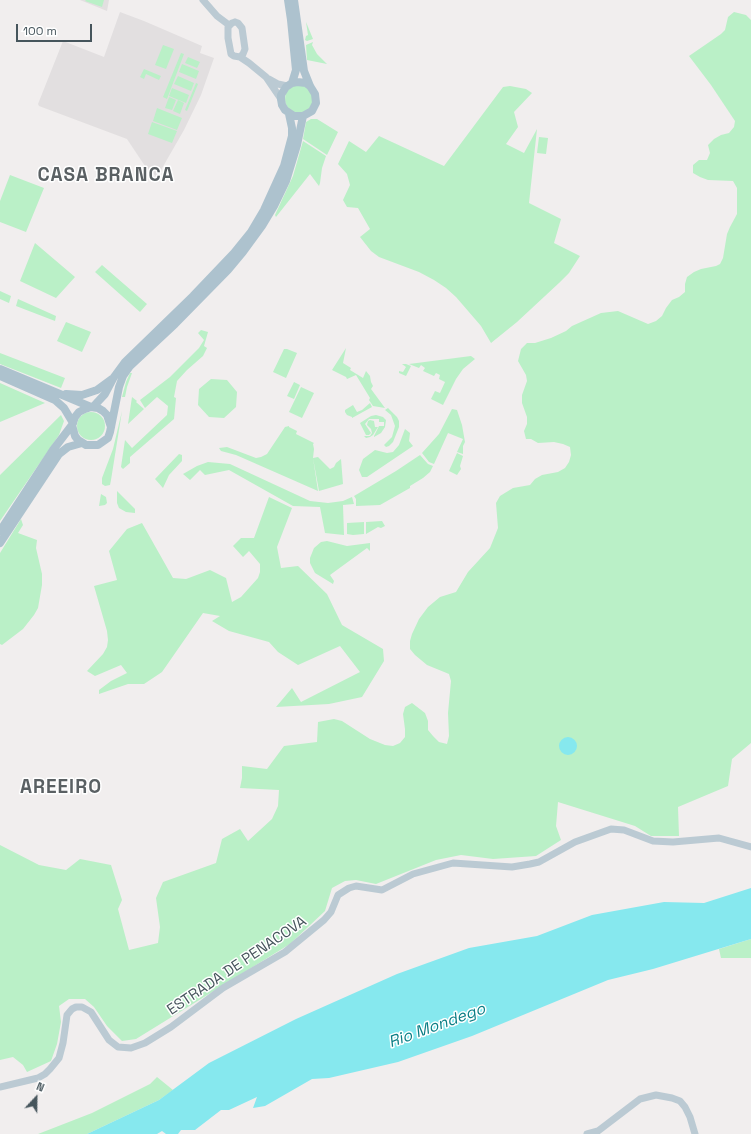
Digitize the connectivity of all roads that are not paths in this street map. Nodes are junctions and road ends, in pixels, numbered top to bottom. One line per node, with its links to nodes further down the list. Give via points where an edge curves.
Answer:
1 (203, 0): 4 (main road)
2 (288, 0): 7 (main road, via 296,70)
3 (294, 0): 8 (main road, via 304,71)
4 (229, 25): 5 (main road, via 227,30 230,51 234,56); 5 (main road, via 235,22 242,28)
5 (242, 54): 6 (main road)
6 (266, 77): 7 (main road, via 278,84); 9 (main road)
7 (290, 84): 8 (main road, via 301,82); 9 (main road, via 283,90)
8 (310, 86): 11 (main road, via 315,94 316,103 312,111)
9 (281, 99): 10 (main road, via 282,105)
10 (290, 114): 11 (main road); 14 (main road, via 292,136 284,166 251,232 229,259 125,362)
11 (303, 116): 18 (main road, via 286,180 262,226 228,270 130,366 119,387)
12 (0, 370): 15 (main road)
13 (0, 376): 17 (main road, via 55,400 64,408)
14 (114, 377): 15 (main road, via 97,390 82,395); 16 (main road, via 105,394)
15 (55, 392): 16 (main road)
16 (92, 407): 17 (main road, via 79,412); 18 (main road, via 107,415)
17 (73, 424): 19 (main road, via 75,436); 20 (main road)
18 (112, 427): 19 (main road, via 108,438 103,442 92,446)
19 (82, 444): 21 (main road, via 68,447 59,454)
20 (0, 531)
21 (0, 543)
22 (751, 847): 23 (main road, ESTRADA DE PENACOVA, via 719,838 653,841 624,830 606,830 575,842 539,862 512,867 453,863 413,874 382,890 356,886 349,888 338,895 324,920 285,952 223,988 145,1043 131,1048 118,1047 109,1040 91,1012 76,1007 67,1015 59,1058 50,1069 38,1078)
23 (0, 1087)
24 (587, 1134): 25 (main road, via 598,1131 640,1099 656,1095 672,1098 685,1107)
25 (695, 1134)

